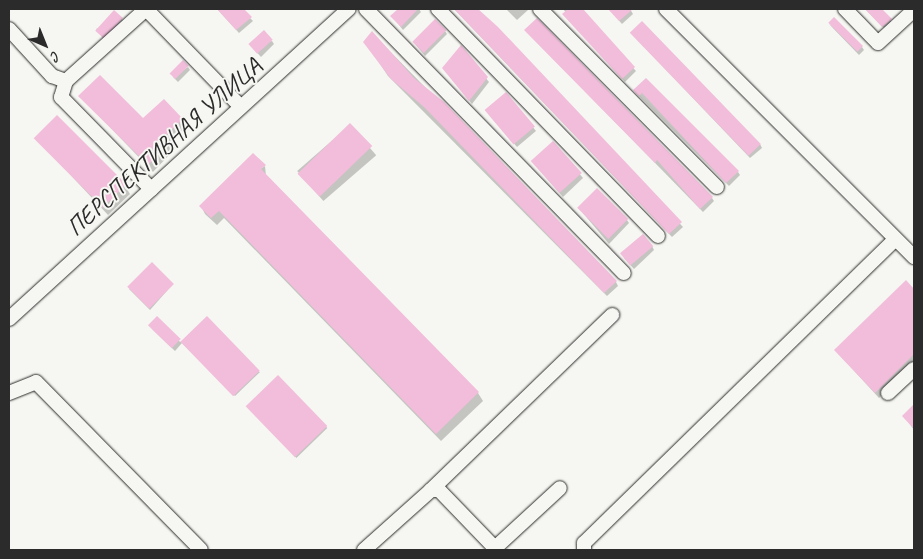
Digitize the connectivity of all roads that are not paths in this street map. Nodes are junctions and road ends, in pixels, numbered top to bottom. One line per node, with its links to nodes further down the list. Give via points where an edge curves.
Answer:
1 (146, 9): 10 (street); 11 (street)
2 (366, 9): 17 (street)
3 (438, 9): 14 (street)
4 (540, 9): 12 (street)
5 (666, 9): 15 (street)
6 (845, 9): 8 (street, via 878,43)
7 (343, 10): 11 (street, ПЕРСПЕКТИВНАЯ УЛИЦА)
8 (914, 10)
9 (9, 29): 10 (street, via 52,76)
10 (66, 81): 13 (street, via 61,97)
11 (240, 107): 13 (street, ПЕРСПЕКТИВНАЯ УЛИЦА)
12 (717, 187)
13 (151, 189): 19 (street, ПЕРСПЕКТИВНАЯ УЛИЦА)
14 (658, 236)
15 (895, 239): 16 (street); 27 (street, via 591,536)
16 (914, 257)
17 (624, 273)
18 (612, 315): 24 (street)
19 (9, 319)
20 (914, 369): 22 (street)
21 (9, 393): 25 (street, via 36,382)
22 (888, 393)
23 (560, 488): 24 (street, via 495,548 438,490)
24 (431, 490): 26 (street)
25 (200, 550)
26 (364, 550)
27 (584, 550)

